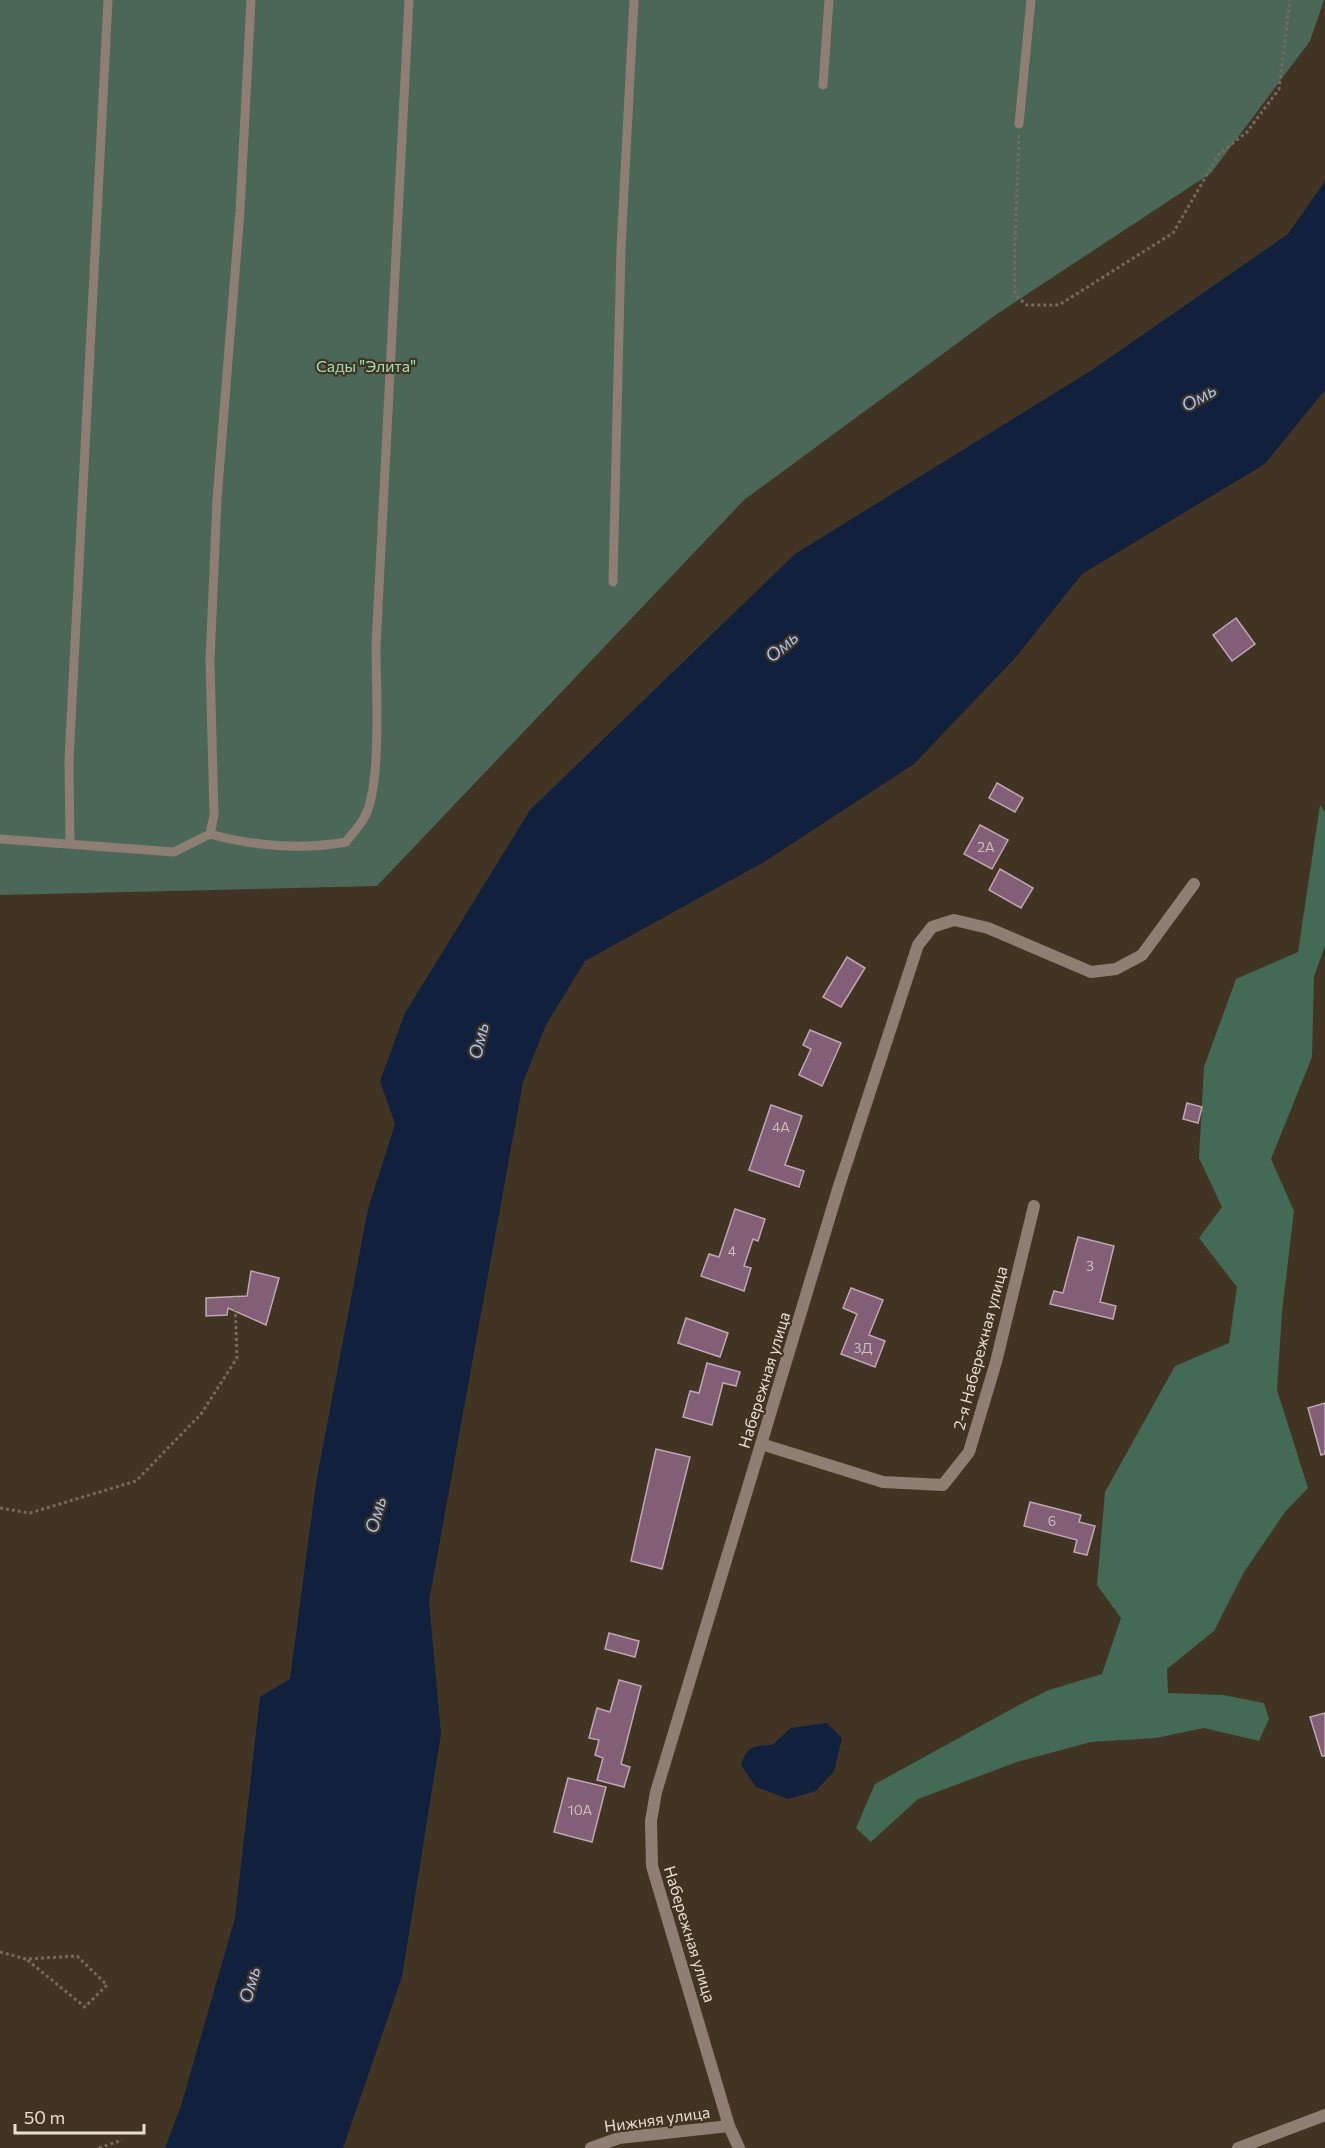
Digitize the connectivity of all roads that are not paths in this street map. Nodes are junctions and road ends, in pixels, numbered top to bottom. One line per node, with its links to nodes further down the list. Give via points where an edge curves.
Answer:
1 (108, 0): 12 (lane, via 69,760)
2 (251, 0): 10 (lane, via 240,211 217,499 210,662 214,815)
3 (409, 0): 10 (lane, via 375,646 376,737 366,815 346,842 324,846 227,839)
4 (634, 0): 9 (lane, via 621,248)
5 (829, 0): 7 (lane)
6 (1031, 0): 8 (lane)
7 (823, 85)
8 (1019, 123)
9 (613, 582)
10 (210, 834): 12 (lane, via 174,852)
11 (0, 839): 12 (lane)
12 (70, 843)
13 (1194, 884): 15 (street, Набережная улица, via 1142,955 1116,969 1091,972 988,928 954,920 933,927 918,945 839,1186)
14 (1034, 1206): 15 (street, 2-я Набережная улица, via 996,1362 969,1452 943,1485 883,1482)
15 (761, 1444): 17 (street, Набережная улица, via 656,1792 651,1821 652,1866)
16 (1325, 2115): 20 (street)
17 (729, 2126): 18 (street, Нижняя улица, via 619,2138); 19 (street, Набережная улица)
18 (591, 2148)
19 (739, 2148)
20 (1238, 2148)

